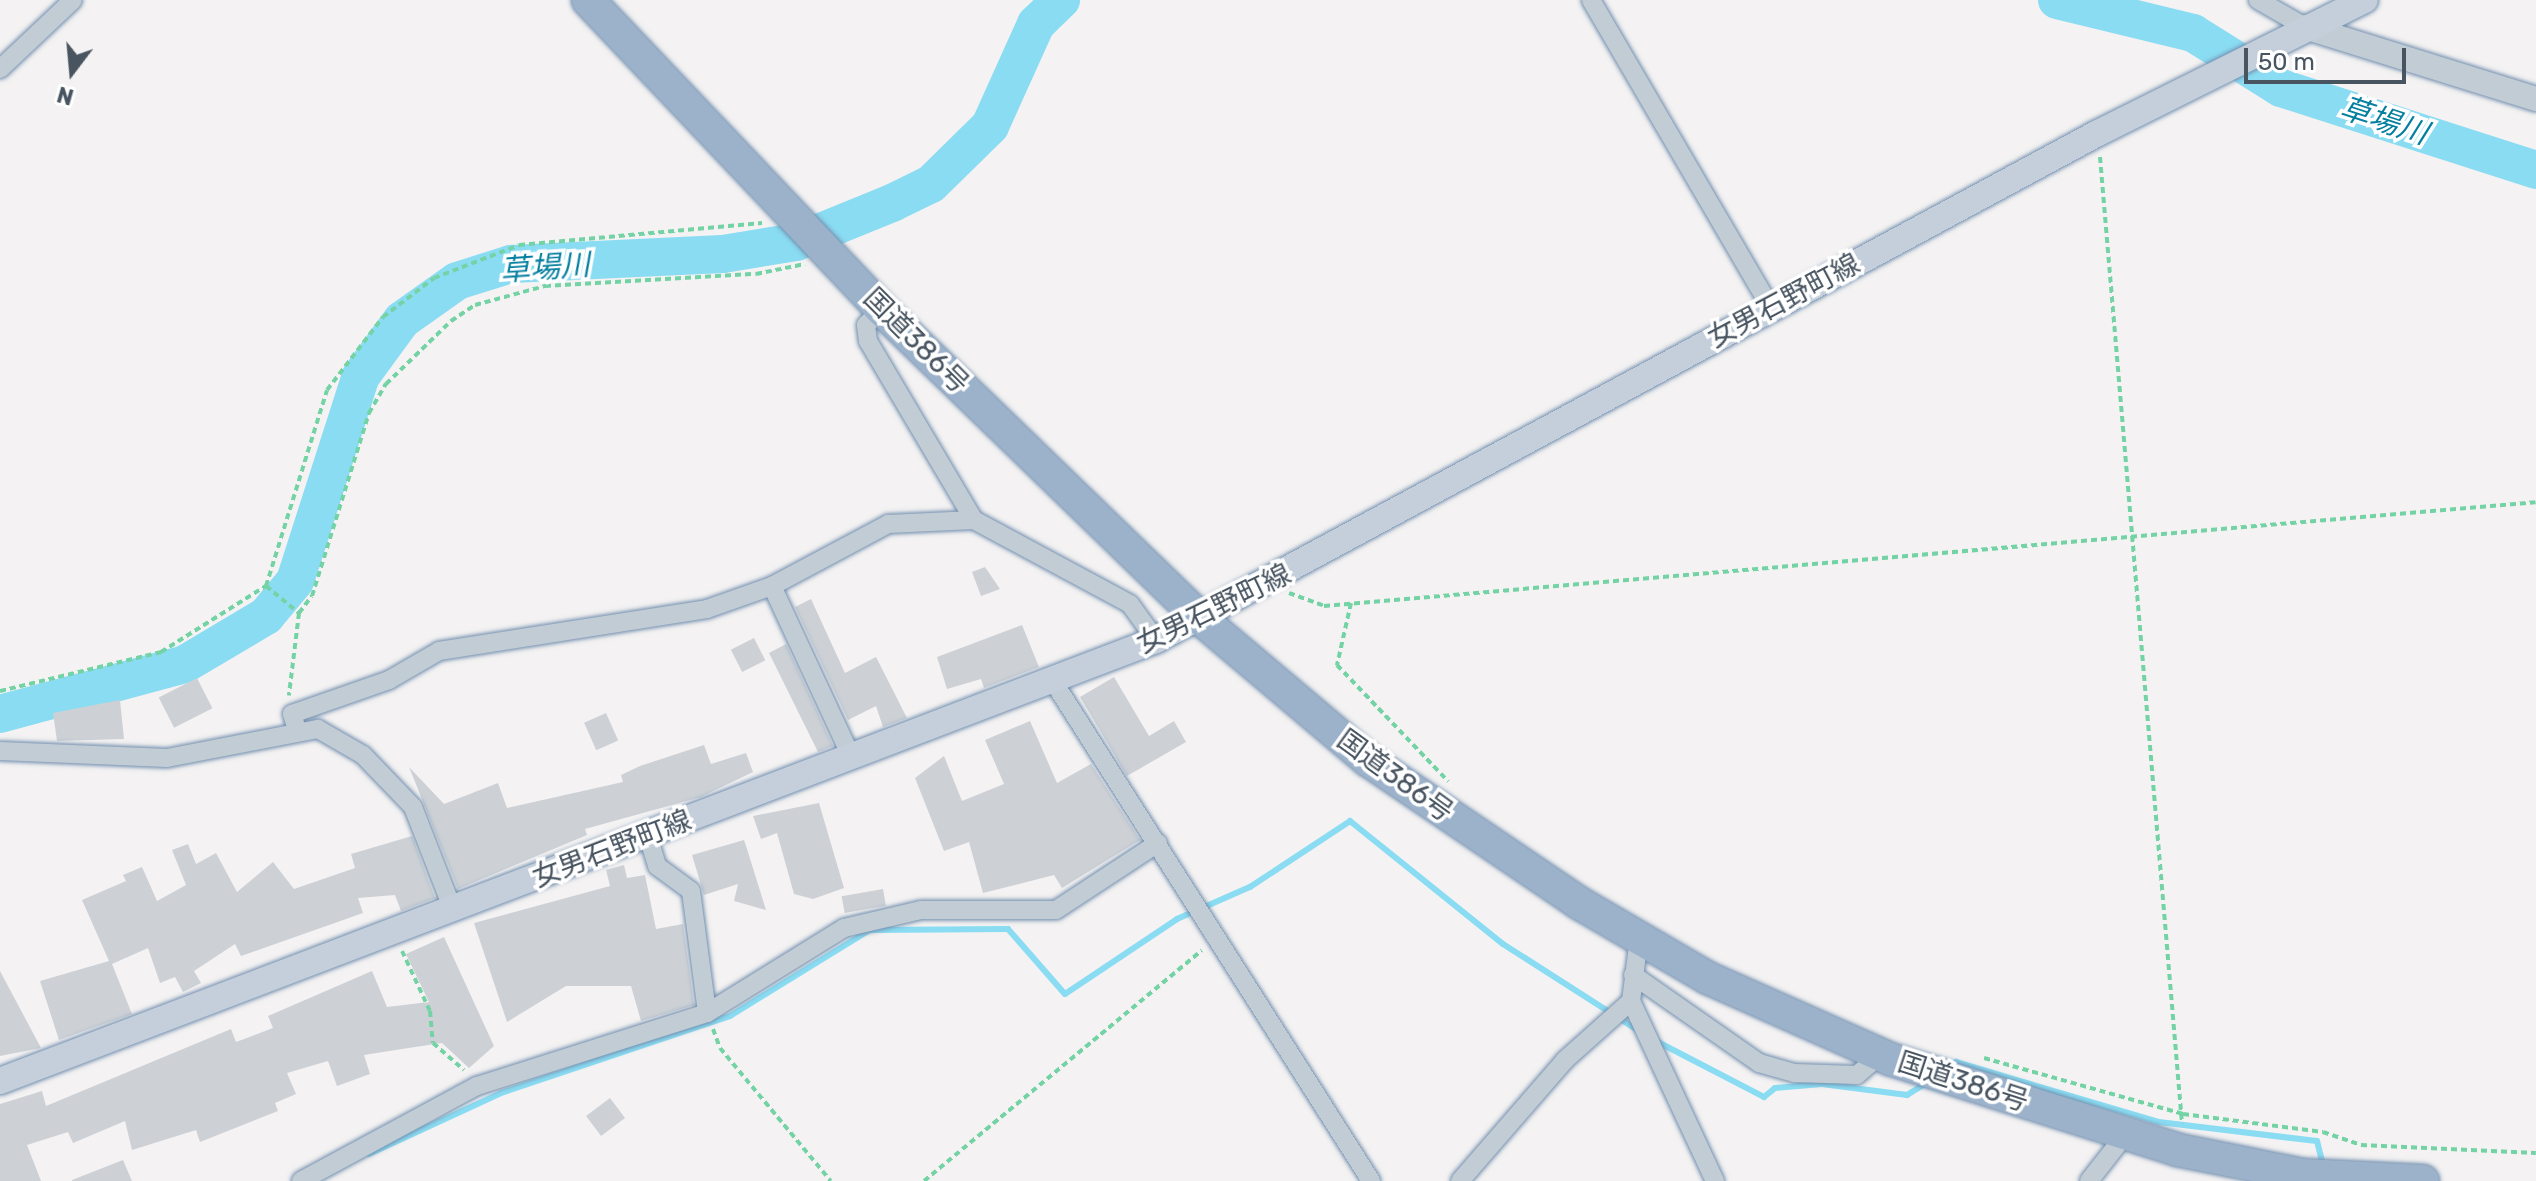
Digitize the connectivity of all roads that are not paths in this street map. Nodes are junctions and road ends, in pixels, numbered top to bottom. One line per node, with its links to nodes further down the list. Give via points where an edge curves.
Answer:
1 (73, 0): 7 (street)
2 (588, 0): 10 (highway, 国道386号)
3 (1591, 0): 9 (street)
4 (2258, 0): 6 (street)
5 (2365, 0): 6 (main road, 女男石野町線)
6 (2296, 33): 8 (street); 9 (main road, 女男石野町線)
7 (0, 69)
8 (2536, 99)
9 (1771, 308): 13 (main road, 女男石野町線)
10 (881, 309): 11 (street, via 866,325 868,341); 13 (highway, 国道386号)
11 (974, 520): 12 (street, via 888,524); 14 (street, via 1130,604)
12 (772, 586): 16 (street, via 655,621 439,651); 18 (street)
13 (1201, 619): 14 (main road, 女男石野町線); 22 (highway, 国道386号, via 1368,760)
14 (1156, 640): 15 (main road, 女男石野町線)
15 (1053, 681): 18 (main road, 女男石野町線); 20 (street)
16 (295, 722): 17 (street, via 167,758); 21 (street, via 363,755 413,807)
17 (0, 751)
18 (852, 758): 19 (main road, 女男石野町線)
19 (648, 836): 21 (main road, 女男石野町線); 25 (street, via 657,866 691,891)
20 (1158, 843): 25 (street, via 1056,910 921,910 844,928); 30 (street)
21 (453, 910): 27 (main road, 女男石野町線)
22 (1639, 938): 23 (street); 26 (highway, 国道386号, via 1708,978)
23 (1633, 975): 24 (street); 26 (street, via 1759,1063 1795,1073 1857,1075)
24 (1631, 1001): 31 (street, via 1565,1060); 32 (street)
25 (707, 1013): 29 (street, via 481,1084)
26 (1880, 1055): 28 (highway, 国道386号)
27 (0, 1081)
28 (2125, 1135): 33 (street); 34 (highway, 国道386号, via 2303,1175)
29 (301, 1181)
30 (1371, 1181)
31 (1460, 1181)
32 (1715, 1181)
33 (2089, 1181)
34 (2423, 1181)

